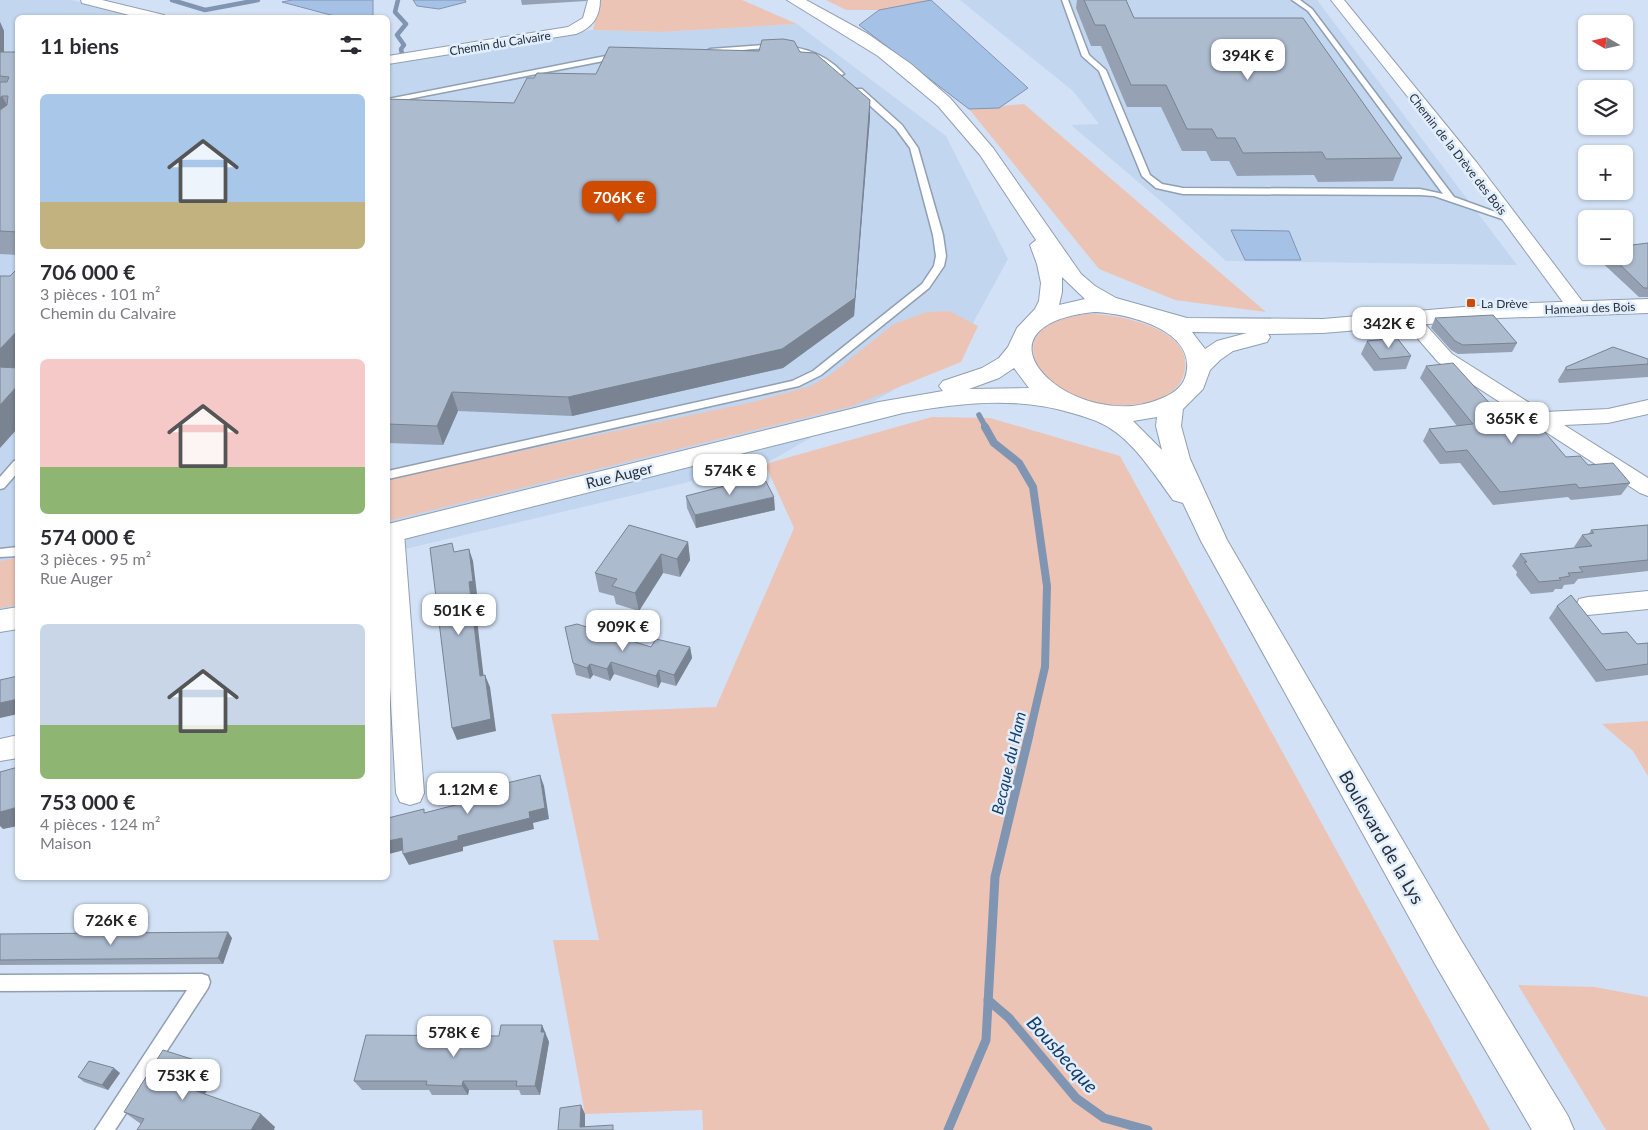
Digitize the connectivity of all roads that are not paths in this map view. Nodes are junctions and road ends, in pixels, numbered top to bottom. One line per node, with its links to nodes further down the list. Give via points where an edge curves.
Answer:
1 (87, 0): 7 (street)
2 (594, 0): 10 (street, Chemin du Calvaire, via 590,18 572,31)
3 (794, 0): 14 (main road, via 870,43 932,91 987,150)
4 (1065, 0): 12 (lane, via 1086,56 1102,70 1146,176 1159,186 1183,191)
5 (1295, 0): 13 (lane, via 1310,10)
6 (1338, 0): 15 (street, Chemin de la Drève des Bois, via 1471,166)
7 (147, 15)
8 (699, 51): 32 (lane, via 778,48 809,52 823,59 899,127 914,148 938,235 941,256 934,276 926,286 817,373 795,384)
9 (630, 54): 11 (lane)
10 (390, 60)
11 (390, 101)
12 (1413, 192): 13 (lane); 15 (lane)
13 (1451, 199): 15 (lane)
14 (1023, 207): 17 (main road, via 1079,285 1102,300); 21 (main road, via 1044,253 1052,284 1050,305)
15 (1511, 222): 18 (street, Chemin de la Drève des Bois)
16 (1648, 306): 18 (main road, Hameau des Bois)
17 (1126, 308): 20 (main road); 21 (main road, via 1073,307)
18 (1578, 308): 19 (main road, Hameau des Bois)
19 (1408, 317): 22 (main road, Hameau des Bois); 30 (street, via 1445,358)
20 (1156, 318): 22 (main road, Hameau des Bois, via 1206,326); 24 (main road, via 1180,332 1191,344)
21 (1039, 319): 23 (main road, via 1024,335)
22 (1323, 326): 24 (main road, Hameau des Bois, via 1224,346 1207,357)
23 (1020, 347): 26 (main road, via 1021,361 1029,374 1041,387); 28 (main road, Rue Auger, via 1008,364 995,371)
24 (1199, 369): 25 (main road, via 1194,387)
25 (1177, 401): 29 (main road, via 1141,412); 36 (main road, Boulevard de la Lys, via 1168,414 1170,435)
26 (1068, 402): 28 (main road, Rue Auger, via 1029,394 991,393); 29 (main road)
27 (1648, 407): 30 (street, via 1608,416)
28 (879, 410): 35 (main road, Rue Auger)
29 (1099, 411): 36 (main road, Boulevard de la Lys, via 1123,423 1144,443)
30 (1539, 419): 34 (street)
31 (15, 468): 33 (lane)
32 (390, 475)
33 (0, 485)
34 (1648, 488)
35 (390, 533): 43 (street)
36 (1214, 541): 49 (main road, Boulevard de la Lys)
37 (15, 550): 38 (lane)
38 (0, 553)
39 (1648, 600): 40 (street)
40 (1588, 606)
41 (15, 618): 42 (main road)
42 (0, 620)
43 (394, 668): 46 (street)
44 (15, 747): 45 (street)
45 (0, 750)
46 (410, 793)
47 (0, 983): 48 (lane, via 202,982)
48 (104, 1130)
49 (1554, 1130)

